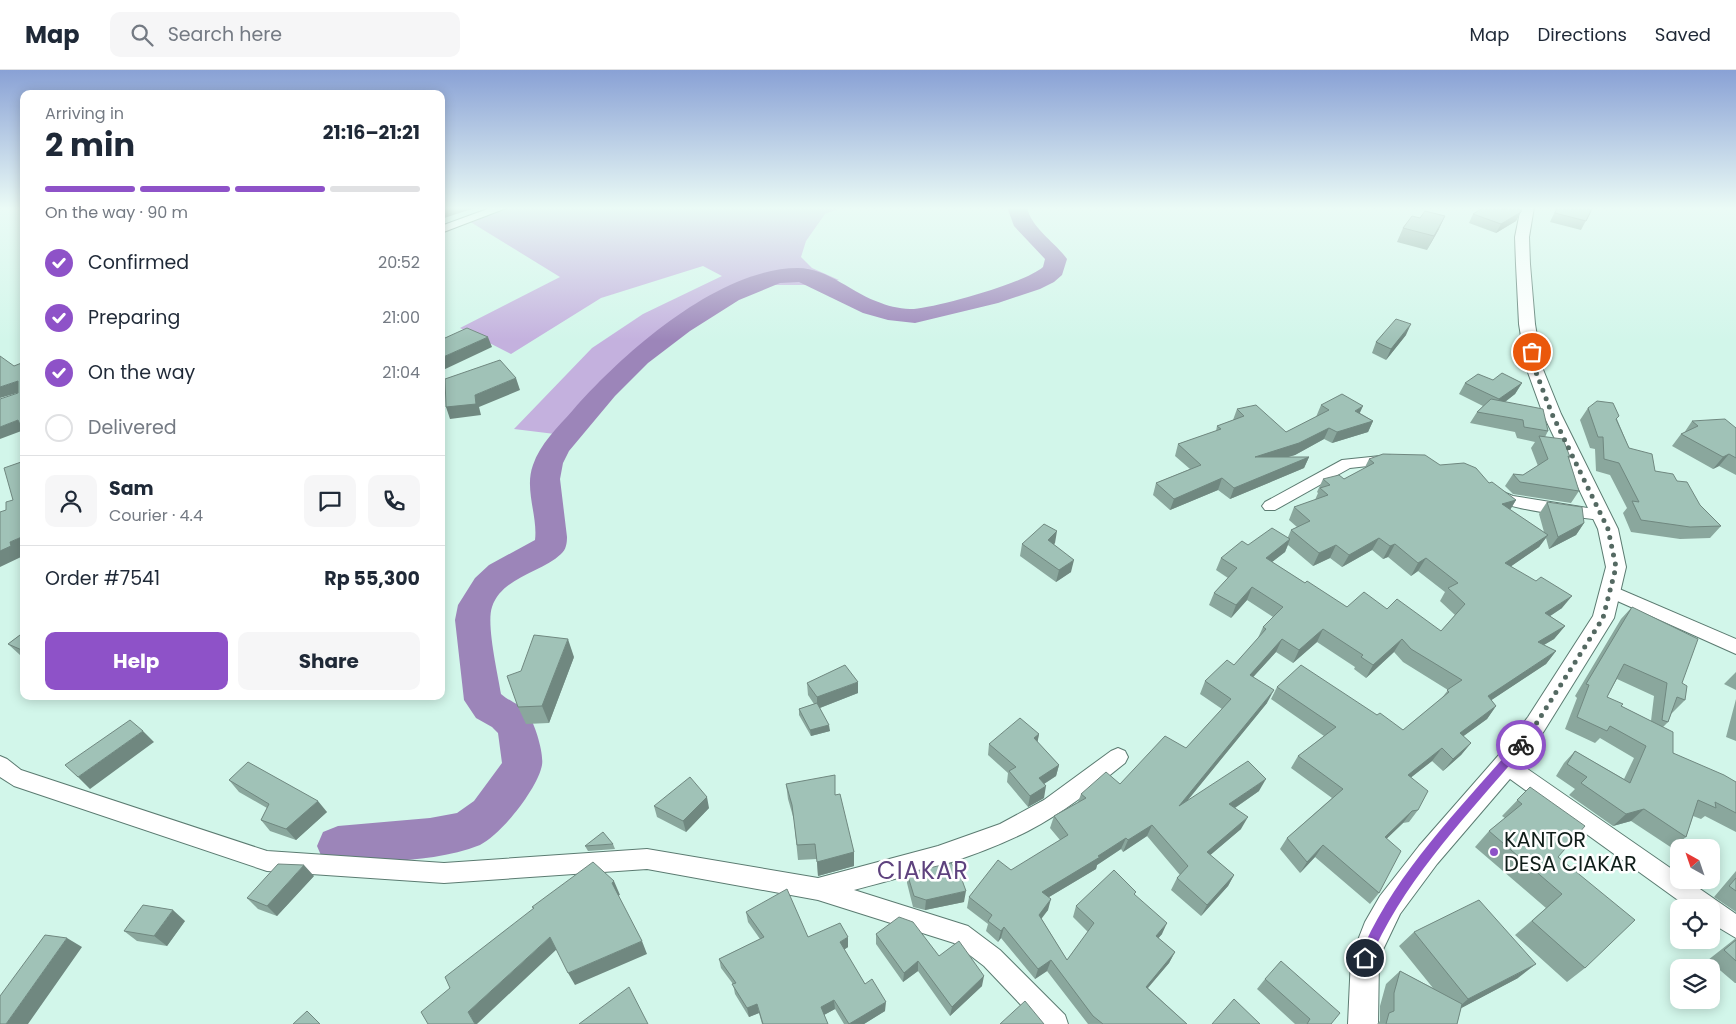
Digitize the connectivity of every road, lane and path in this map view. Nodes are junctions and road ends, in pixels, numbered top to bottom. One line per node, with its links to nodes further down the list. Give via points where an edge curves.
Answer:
1 (1523, 252): 5 (street, via 1527,324 1534,367 1552,414)
2 (1402, 461): 4 (street, via 1348,463)
3 (1486, 485): 5 (street, via 1505,499)
4 (1270, 506)
5 (1600, 515): 6 (street, via 1614,547 1616,567)
6 (1610, 591): 7 (street); 10 (street, via 1603,618)
7 (1736, 646)
8 (1118, 757): 11 (street, via 1063,799 1006,831 941,854)
9 (0, 765): 11 (street, via 14,777 267,861 444,873 647,859)
10 (1506, 765): 12 (street); 16 (street, via 1428,856 1390,905 1375,932 1365,958)
11 (818, 889): 15 (street, via 960,934 992,958)
12 (1695, 899)
13 (1720, 916): 14 (street)
14 (1736, 927)
15 (1056, 1024)
16 (1363, 1024)

